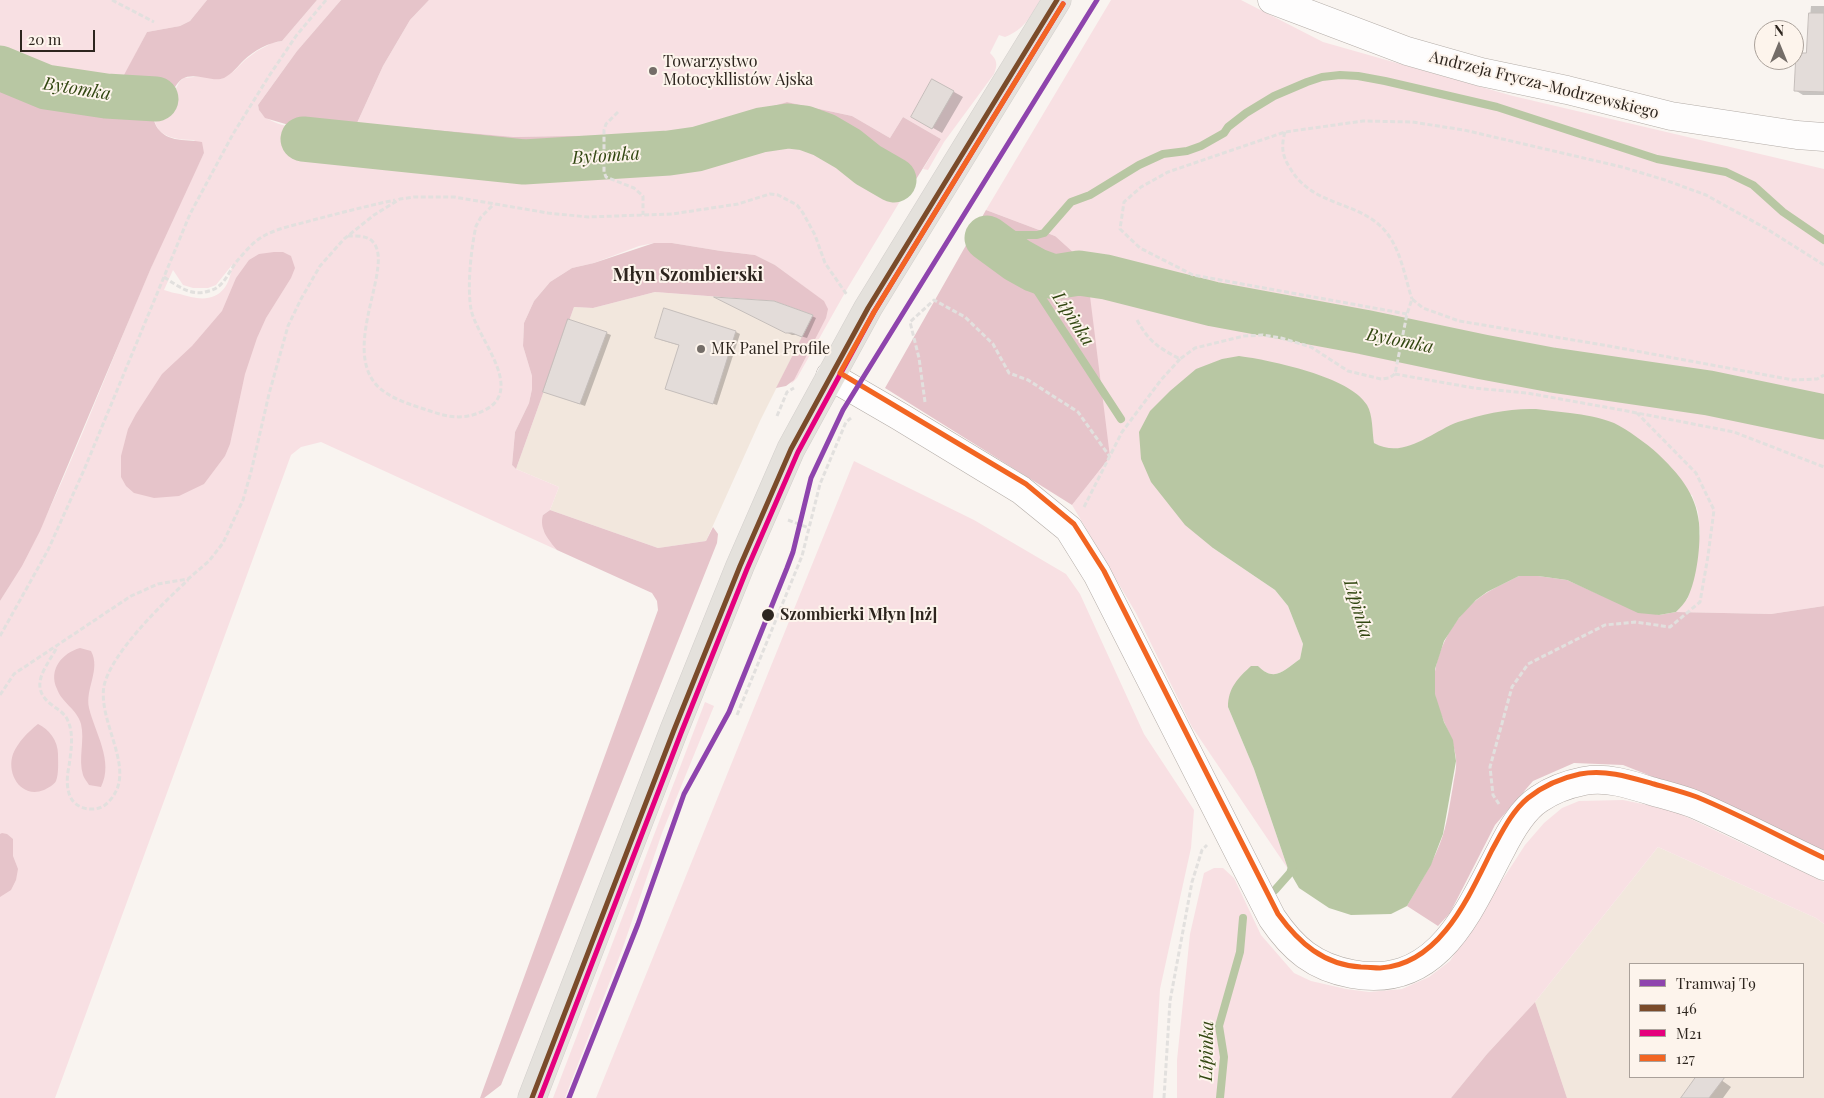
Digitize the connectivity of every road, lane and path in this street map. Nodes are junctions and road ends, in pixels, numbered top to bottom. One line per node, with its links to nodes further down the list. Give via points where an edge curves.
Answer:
1 (112, 0): 5 (path)
2 (326, 0): 14 (path, via 287,50 234,134 190,214)
3 (1057, 0): 22 (main road, via 868,308)
4 (1272, 0): 8 (street, Andrzeja Frycza-Modrzewskiego, via 1407,51 1481,72 1671,116 1797,135)
5 (154, 22)
6 (618, 112): 11 (path, via 606,124 604,172 606,178 634,188 644,196)
7 (1285, 132): 13 (path, via 1362,121 1412,122 1464,130 1622,167 1706,195); 16 (path, via 1282,145 1286,162 1296,179 1310,192 1371,218 1387,232 1398,253); 17 (path, via 1168,172 1141,187 1124,202 1120,229 1140,248 1194,275)
8 (1824, 136)
9 (400, 199): 10 (path, via 446,197); 12 (path); 14 (path, via 327,216 262,237 236,262 226,280 209,292 187,291)
10 (494, 203): 11 (path, via 566,216); 12 (path, via 476,226 470,297 475,322 498,366 501,385 499,395 488,409 469,417 449,417 422,409 375,383 365,364 364,340 376,283 377,248 367,238)
11 (643, 215): 15 (path, via 710,209 778,194 804,213 825,263)
12 (347, 236): 31 (path, via 320,266 288,326 251,472 234,521 209,561)
13 (1824, 265)
14 (164, 277): 32 (path, via 48,550)
15 (848, 296)
16 (1412, 299): 17 (path); 21 (path, via 1423,308 1459,321 1793,380 1817,379)
17 (1407, 314): 20 (path)
18 (1137, 320): 19 (path, via 1155,346)
19 (1180, 359): 20 (path, via 1195,348 1244,336 1263,335 1299,342 1322,353 1348,372 1389,378); 26 (path, via 1122,432)
20 (1395, 374): 24 (path)
21 (1824, 375)
22 (830, 376): 23 (street); 39 (main road, via 787,458 740,566)
23 (867, 398): 25 (street); 29 (path, via 856,418 846,422 820,484)
24 (1637, 413): 27 (path, via 1734,432); 36 (path, via 1696,473 1714,510 1700,602 1670,627 1635,622 1605,625 1528,664 1512,687 1490,768 1493,795)
25 (933, 436): 26 (path, via 910,322 934,300 965,317 993,344 1009,373 1028,380 1078,412); 30 (street, via 1021,490)
26 (1110, 457): 30 (path, via 1079,517)
27 (1824, 467)
28 (783, 526): 29 (path, via 786,519)
29 (809, 528): 35 (path, via 802,556)
30 (1069, 529): 37 (street, via 1097,574)
31 (188, 579): 33 (path, via 158,584 131,596); 33 (path, via 132,638 107,674 104,710 116,747 119,781 116,792 98,808 83,808 73,802 67,775 71,737 68,721 65,714 41,694 41,676)
32 (0, 636)
33 (57, 647): 34 (path, via 14,674)
34 (0, 695)
35 (737, 715)
36 (1514, 824): 37 (street, via 1464,920 1443,945 1416,967 1397,974 1365,976 1339,972 1315,962 1285,937); 38 (street, via 1538,799 1561,787 1586,781 1619,781 1693,804)
37 (1225, 827): 40 (path, via 1202,850 1192,882 1170,1001)
38 (1824, 866)
39 (532, 1098)
40 (1164, 1098)

